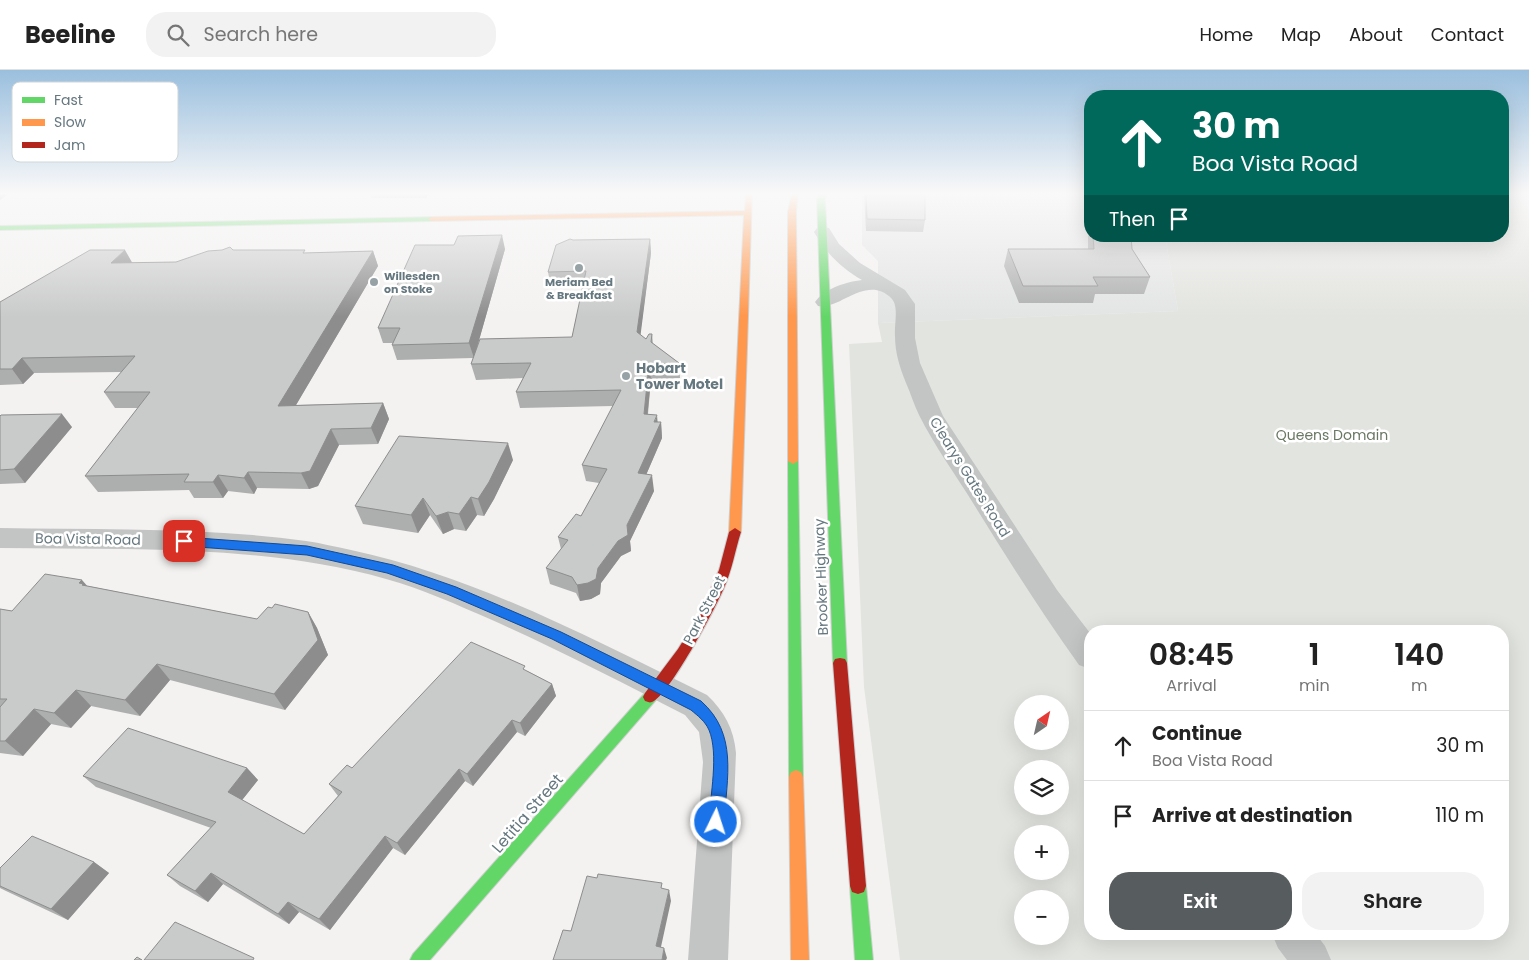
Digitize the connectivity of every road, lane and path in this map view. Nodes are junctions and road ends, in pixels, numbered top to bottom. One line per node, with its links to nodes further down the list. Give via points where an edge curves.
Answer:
1 (745, 235): 9 (main road, Park Street, via 735,531 725,570 711,604)
2 (792, 235): 13 (main road, Brooker Highway, via 794,660)
3 (823, 235): 6 (main road, Brooker Highway)
4 (825, 235): 5 (street, Clearys Gates Road, via 832,247 853,267)
5 (886, 286): 6 (street, via 841,290); 8 (street, Clearys Gates Road, via 905,304 909,363 931,416 1047,598)
6 (825, 302): 14 (main road, Brooker Highway, via 840,670)
7 (0, 538): 9 (street, Boa Vista Road, via 184,541 297,550 389,569 451,590 548,632)
8 (1084, 648)
9 (659, 686): 11 (main road, Letitia Street); 12 (street, via 696,705 708,716 719,741)
10 (1296, 940): 15 (street)
11 (419, 960)
12 (708, 960)
13 (800, 960)
14 (864, 960)
15 (1311, 960)

